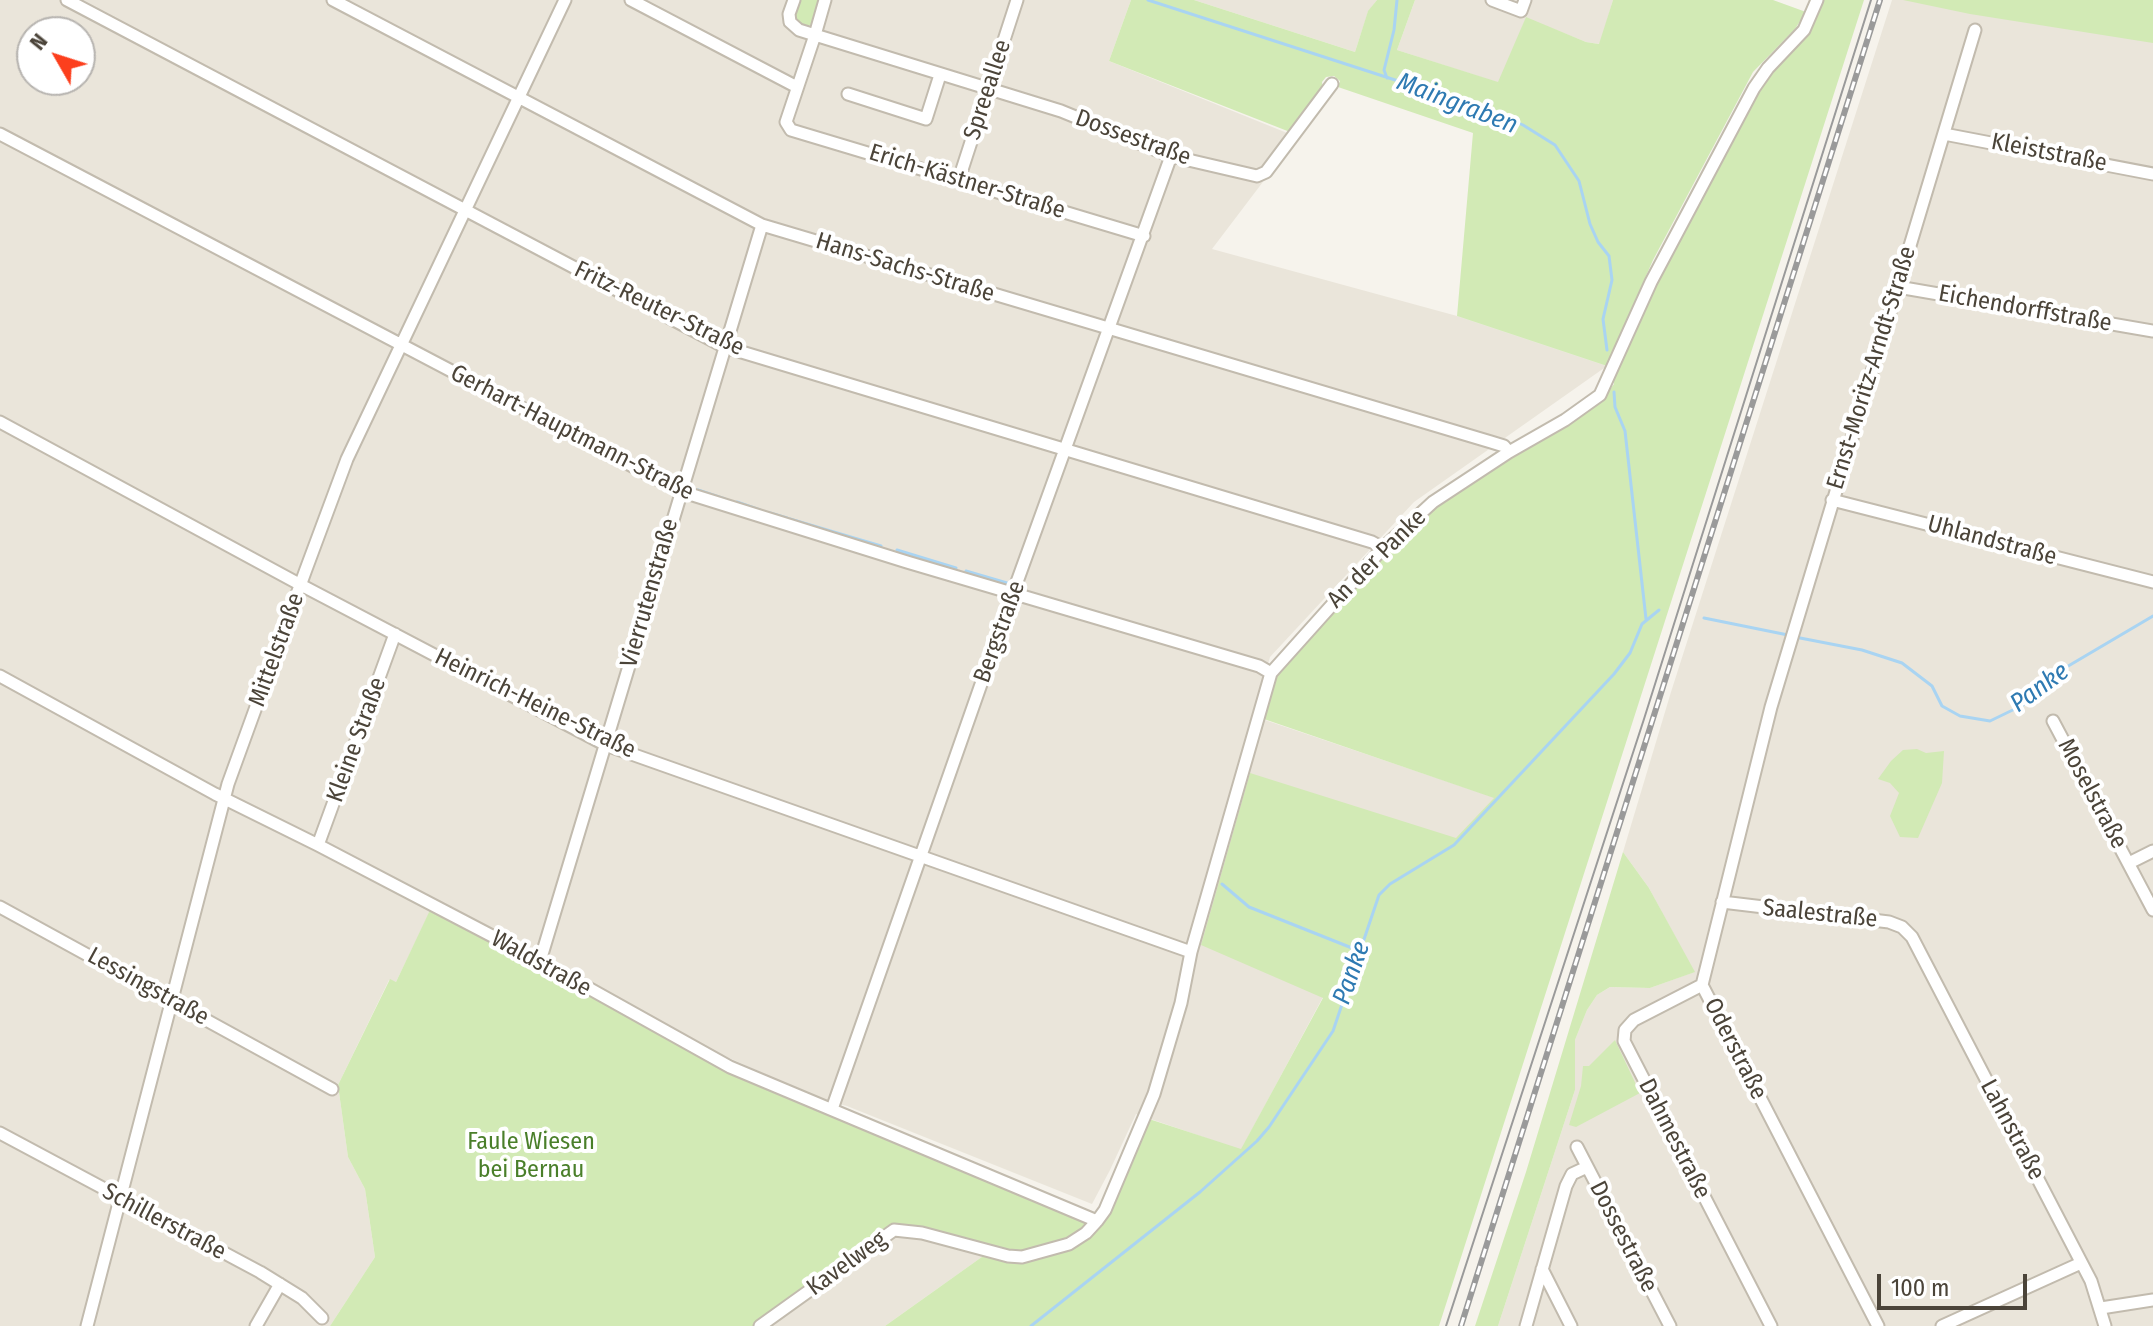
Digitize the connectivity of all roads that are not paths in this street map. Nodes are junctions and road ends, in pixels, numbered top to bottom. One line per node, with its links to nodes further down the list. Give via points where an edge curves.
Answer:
1 (67, 0): 24 (street, Fritz-Reuter-Straße)
2 (333, 0): 18 (street, Hans-Sachs-Straße)
3 (631, 0): 15 (street)
4 (794, 0): 12 (street, Dossestraße, via 790,22)
5 (825, 0): 12 (street)
6 (1017, 0): 16 (street, Spreeallee)
7 (1492, 0): 10 (street)
8 (1817, 0): 34 (street, An der Panke, via 1804,30 1754,88 1651,282 1600,395)
9 (563, 4): 18 (street, Mittelstraße)
10 (1523, 5)
11 (1975, 30): 20 (street, Ernst-Moritz-Arndt-Straße)
12 (815, 35): 13 (street, Dossestraße); 15 (street)
13 (940, 75): 16 (street, Dossestraße); 17 (street, via 926,119)
14 (1332, 84): 21 (street, Dossestraße, via 1266,172 1257,176)
15 (797, 87): 23 (street, Erich-Kästner-Straße, via 786,122 791,130)
16 (989, 89): 21 (street, Dossestraße, via 1061,111); 23 (street, Spreeallee)
17 (848, 94)
18 (519, 98): 24 (street, Mittelstraße); 25 (street, Hans-Sachs-Straße)
19 (0, 134): 30 (street, Gerhart-Hauptmann-Straße)
20 (1944, 134): 22 (street, Kleiststraße); 27 (street, Ernst-Moritz-Arndt-Straße)
21 (1171, 156): 26 (street, Bergstraße)
22 (2153, 174)
23 (959, 179): 26 (street, Erich-Kästner-Straße)
24 (466, 211): 30 (street, Mittelstraße); 31 (street, Fritz-Reuter-Straße)
25 (762, 225): 28 (street, Hans-Sachs-Straße); 31 (street, Vierrutenstraße)
26 (1144, 236): 28 (street, Bergstraße)
27 (1898, 287): 29 (street, Eichendorffstraße); 36 (street, Ernst-Moritz-Arndt-Straße)
28 (1109, 328): 33 (street, Bergstraße); 34 (street, Hans-Sachs-Straße, via 1504,446)
29 (2153, 331)
30 (400, 346): 35 (street, Gerhart-Hauptmann-Straße); 39 (street, Mittelstraße, via 347,459)
31 (725, 347): 33 (street, Fritz-Reuter-Straße); 35 (street, Vierrutenstraße)
32 (0, 422): 39 (street, Heinrich-Heine-Straße)
33 (1066, 449): 37 (street, Fritz-Reuter-Straße); 40 (street, Bergstraße)
34 (1509, 452): 37 (street, An der Panke, via 1433,502)
35 (680, 491): 40 (street, Gerhart-Hauptmann-Straße); 46 (street, Vierrutenstraße)
36 (1832, 500): 38 (street, Uhlandstraße); 44 (street, Ernst-Moritz-Arndt-Straße)
37 (1383, 548): 42 (street, An der Panke)
38 (2153, 582)
39 (301, 585): 41 (street, Heinrich-Heine-Straße); 47 (street, Mittelstraße)
40 (1013, 593): 42 (street, Gerhart-Hauptmann-Straße); 50 (street, Bergstraße)
41 (395, 634): 46 (street, Heinrich-Heine-Straße); 48 (street, Kleine Straße)
42 (1271, 673): 56 (street, An der Panke)
43 (0, 676): 47 (street, Waldstraße)
44 (1771, 707): 52 (street, Oderstraße)
45 (2053, 721): 51 (street, Moselstraße)
46 (606, 745): 50 (street, Heinrich-Heine-Straße); 57 (street, Vierrutenstraße)
47 (224, 799): 48 (street, Waldstraße); 59 (street, Mittelstraße)
48 (318, 845): 57 (street, Waldstraße)
49 (2153, 851): 51 (street)
50 (920, 858): 56 (street, Heinrich-Heine-Straße); 61 (street, Bergstraße)
51 (2129, 863): 54 (street, Moselstraße)
52 (1722, 902): 55 (street, Saalestraße, via 1889,922); 58 (street, Oderstraße)
53 (0, 907): 59 (street, Lessingstraße)
54 (2153, 910)
55 (1912, 937): 67 (street, Lahnstraße)
56 (1191, 952): 66 (street, An der Panke, via 1154,1094)
57 (540, 961): 61 (street, Waldstraße, via 730,1067)
58 (1702, 985): 79 (street, Dahmestraße, via 1634,1020 1624,1041); 80 (street, Oderstraße)
59 (173, 1000): 60 (street, Lessingstraße); 65 (street, Mittelstraße)
60 (332, 1089)
61 (832, 1109): 66 (street, Waldstraße)
62 (0, 1133): 65 (street, Schillerstraße)
63 (1577, 1147): 64 (street, Dossestraße)
64 (1587, 1167): 68 (street, via 1572,1174 1566,1186); 78 (street, Dossestraße)
65 (121, 1200): 69 (street, Schillerstraße); 73 (street, Mittelstraße)
66 (1097, 1221): 75 (street, Kavelweg, via 1069,1244 1022,1257 894,1230)
67 (2081, 1263): 71 (street, Lahnstraße); 81 (street)
68 (1542, 1269): 76 (street); 77 (street)
69 (280, 1284): 72 (street, Schillerstraße); 74 (street)
70 (2153, 1300): 71 (street)
71 (2101, 1308): 82 (street, Lahnstraße)
72 (322, 1318)
73 (87, 1326)
74 (256, 1326)
75 (760, 1326)
76 (1526, 1326)
77 (1571, 1326)
78 (1670, 1326)
79 (1771, 1326)
80 (1878, 1326)
81 (1942, 1326)
82 (2105, 1326)

